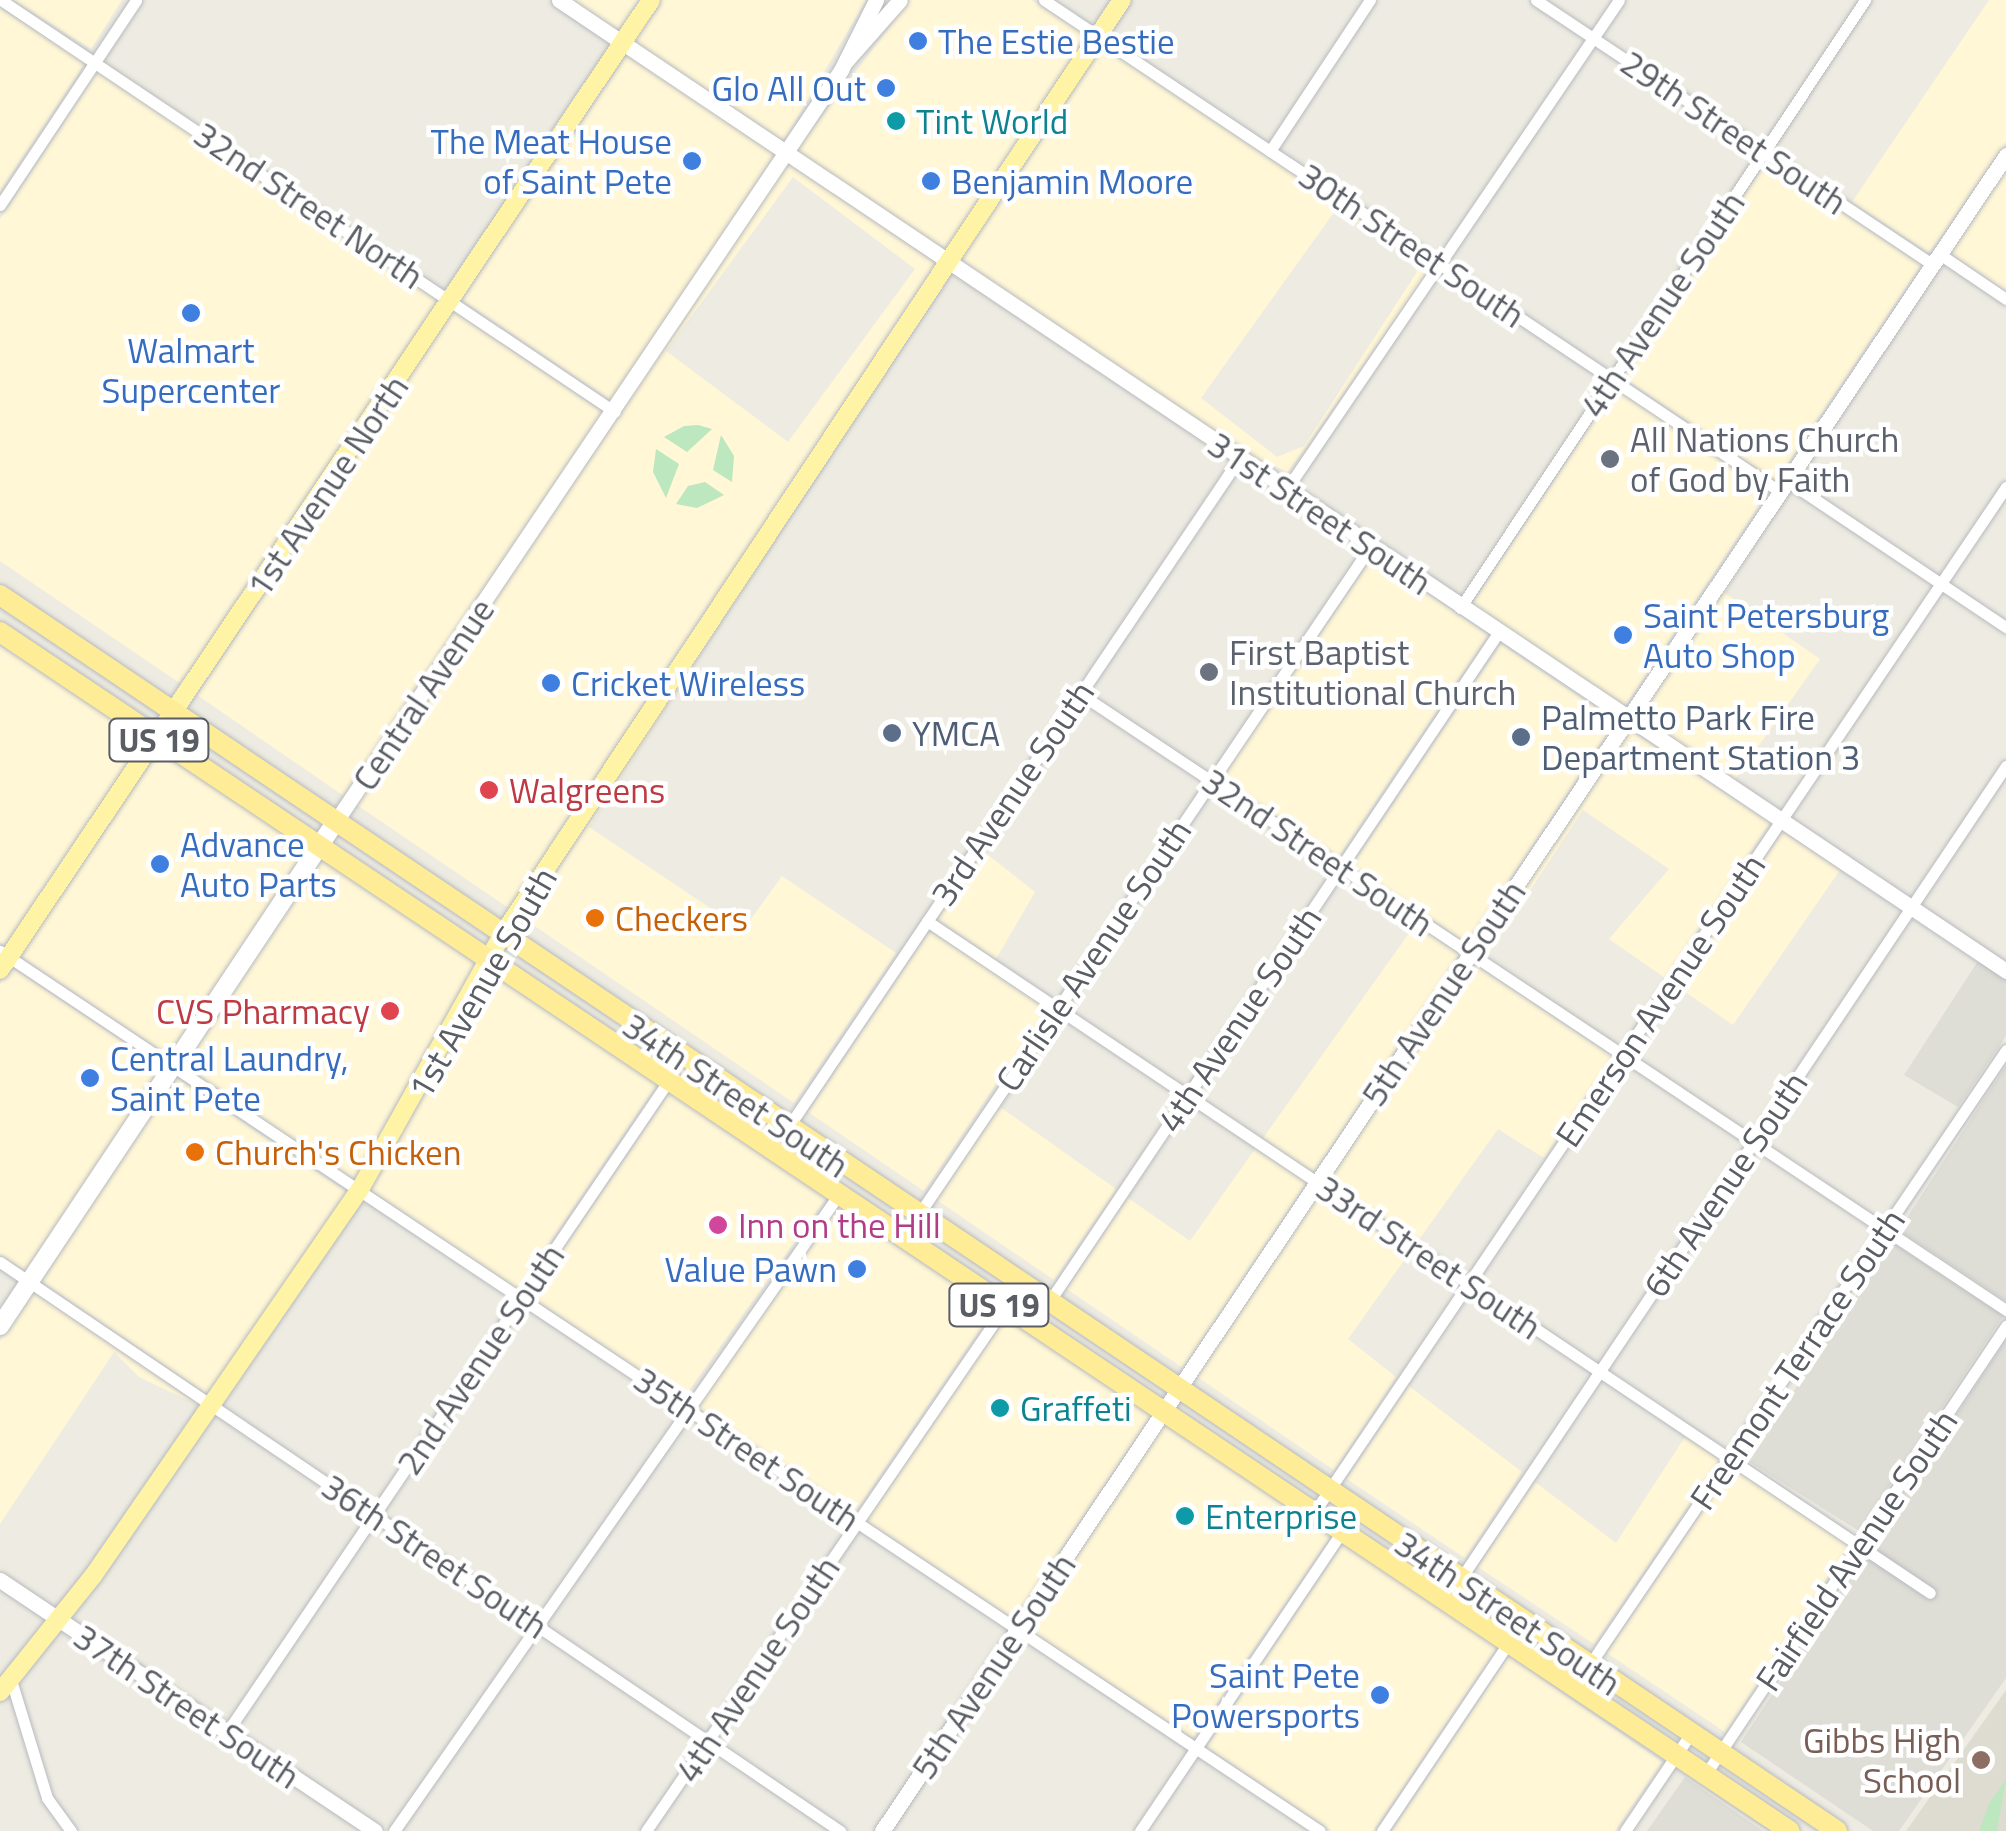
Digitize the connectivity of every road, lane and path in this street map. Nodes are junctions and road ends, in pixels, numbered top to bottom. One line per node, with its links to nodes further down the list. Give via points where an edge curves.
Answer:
1 (1, 0): 16 (street, 32nd Street North)
2 (136, 0): 16 (street)
3 (559, 0): 15 (street, 31st Street South)
4 (651, 0): 15 (main road, 1st Avenue North)
5 (876, 0): 17 (street, Central Avenue)
6 (900, 0): 17 (street, Central Avenue)
7 (1044, 0): 13 (street, 30th Street South)
8 (1122, 0): 13 (main road, 1st Avenue South)
9 (1370, 0): 18 (street)
10 (1536, 0): 14 (street, 29th Street South)
11 (1619, 0): 14 (street)
12 (1865, 0): 20 (street, 4th Avenue South)
13 (1098, 34): 18 (street, 30th Street South); 24 (main road, 1st Avenue South)
14 (1593, 38): 20 (street, 29th Street South); 25 (street)
15 (622, 43): 19 (street, 31st Street South); 27 (main road, 1st Avenue North)
16 (96, 61): 22 (street); 27 (street, 32nd Street North)
17 (846, 62): 19 (street, Central Avenue)
18 (1270, 151): 25 (street, 30th Street South)
19 (786, 152): 24 (street, 31st Street South); 29 (street, Central Avenue)
20 (1764, 152): 23 (street, 29th Street South); 28 (street, 4th Avenue South)
21 (2006, 155): 23 (street, 5th Avenue South)
22 (0, 205)
23 (1935, 258): 26 (street, 29th Street South); 31 (street, 5th Avenue South)
24 (947, 262): 30 (street, 31st Street South); 53 (main road, 1st Avenue South)
25 (1441, 266): 28 (street, 30th Street South); 33 (street)
26 (2006, 299)
27 (450, 300): 29 (street, 32nd Street North); 42 (main road, 1st Avenue North)
28 (1612, 378): 31 (street, 30th Street South); 37 (street, 4th Avenue South)
29 (615, 412): 48 (street, Central Avenue)
30 (1239, 458): 33 (street, 31st Street South); 41 (street, 3rd Avenue South)
31 (1782, 486): 35 (street, 30th Street South); 43 (street, 5th Avenue South)
32 (2006, 487): 35 (street, Emerson Avenue South)
33 (1286, 490): 34 (street, 31st Street South)
34 (1370, 547): 37 (street, 31st Street South); 46 (street, Carlisle Avenue South)
35 (1940, 585): 38 (street, 30th Street South); 47 (street, Emerson Avenue South)
36 (2, 599): 42 (highway, US 19)
37 (1460, 608): 40 (street, 31st Street South)
38 (2006, 628)
39 (0, 632): 44 (highway, US 19)
40 (1498, 634): 43 (street, 31st Street South); 50 (street, 4th Avenue South)
41 (1079, 693): 46 (street, 32nd Street South); 52 (street, 3rd Avenue South)
42 (175, 714): 44 (main road, 1st Avenue North); 48 (highway, US 19)
43 (1626, 720): 47 (street, 31st Street South); 54 (street, 5th Avenue South)
44 (158, 739): 49 (highway, US 19); 55 (main road, 1st Avenue North)
45 (2006, 766): 51 (street, 6th Avenue South)
46 (1210, 780): 50 (street, 32nd Street South); 58 (street, Carlisle Avenue South)
47 (1780, 822): 51 (street, 31st Street South); 62 (street, Emerson Avenue South)
48 (334, 824): 49 (main road, Central Avenue); 53 (highway, 34th Street South / US 19)
49 (318, 848): 56 (highway, 34th Street South / US 19); 63 (main road, Central Avenue)
50 (1341, 867): 54 (street, 32nd Street South); 65 (street, 4th Avenue South)
51 (1911, 908): 57 (street, 31st Street South); 67 (street, 6th Avenue South)
52 (927, 921): 58 (street, 33rd Street South); 66 (street, 3rd Avenue South)
53 (501, 937): 56 (main road, 1st Avenue South); 60 (highway, 34th Street South / US 19)
54 (1470, 953): 62 (street, 32nd Street South); 68 (street, 5th Avenue South)
55 (3, 959): 63 (street, 35th Street South)
56 (488, 963): 59 (highway, 34th Street South / US 19); 69 (main road, 1st Avenue South)
57 (2006, 971)
58 (1057, 1008): 65 (street, 33rd Street South); 71 (street, Carlisle Avenue South)
59 (568, 1017): 60 (highway, via 583,1006 633,1040); 64 (highway, 34th Street South / US 19)
60 (646, 1034): 66 (highway, 34th Street South / US 19)
61 (2006, 1050): 72 (street, Freemont Terrace South)
62 (1623, 1055): 67 (street, 32nd Street South); 76 (street, Emerson Avenue South)
63 (174, 1068): 69 (street, 35th Street South); 75 (main road, Central Avenue)
64 (674, 1088): 66 (highway, via 698,1083 765,1129); 70 (highway, 34th Street South / US 19); 77 (street, 2nd Avenue South)
65 (1188, 1096): 68 (street, 33rd Street South); 78 (street, 4th Avenue South)
66 (787, 1129): 71 (highway, 34th Street South / US 19)
67 (1754, 1142): 72 (street, 32nd Street South); 83 (street, 6th Avenue South)
68 (1317, 1182): 76 (street, 33rd Street South); 84 (street, 5th Avenue South)
69 (358, 1191): 77 (street, 35th Street South); 85 (main road, 1st Avenue South)
70 (837, 1197): 73 (highway, via 864,1194 924,1234); 79 (highway, 34th Street South / US 19); 86 (street)
71 (918, 1216): 73 (highway, 34th Street South / US 19)
72 (1885, 1229): 80 (street, 32nd Street South); 88 (street, Freemont Terrace South)
73 (944, 1234): 78 (highway, 34th Street South / US 19)
74 (0, 1262): 75 (street, 36th Street South)
75 (30, 1282): 81 (main road, Central Avenue); 85 (street, 36th Street South)
76 (1469, 1284): 83 (street, 33rd Street South); 89 (street, Emerson Avenue South)
77 (520, 1299): 86 (street, 35th Street South); 92 (street, 2nd Avenue South)
78 (1048, 1304): 84 (highway, 34th Street South / US 19)
79 (1004, 1308): 87 (highway, 34th Street South / US 19); 93 (street, 4th Avenue South)
80 (2006, 1310)
81 (0, 1326)
82 (2006, 1326): 95 (street, Fairfield Avenue South)
83 (1600, 1371): 88 (street, 33rd Street South); 97 (street, 6th Avenue South)
84 (1176, 1392): 87 (street, 5th Avenue South); 89 (highway, 34th Street South / US 19)
85 (213, 1406): 92 (street, 36th Street South); 100 (main road, 1st Avenue South)
86 (685, 1409): 93 (street, 35th Street South); 101 (street)
87 (1162, 1414): 91 (highway, 34th Street South / US 19); 103 (street, 5th Avenue South)
88 (1730, 1458): 95 (street, 33rd Street South); 105 (street, Freemont Terrace South)
89 (1328, 1493): 90 (highway, 34th Street South / US 19); 91 (street, Emerson Avenue South)
90 (1356, 1512): 94 (street); 97 (highway, 34th Street South / US 19)
91 (1313, 1514): 94 (highway, 34th Street South / US 19)
92 (374, 1515): 101 (street, 36th Street South); 108 (street, 2nd Avenue South)
93 (857, 1523): 103 (street, 35th Street South); 109 (street, 4th Avenue South)
94 (1341, 1533): 99 (highway, 34th Street South / US 19); 110 (street)
95 (1859, 1545): 98 (street, 33rd Street South); 111 (street, Fairfield Avenue South)
96 (0, 1580): 100 (street, 37th Street South)
97 (1459, 1581): 99 (street, 6th Avenue South); 102 (highway, 34th Street South / US 19)
98 (1930, 1593)
99 (1445, 1602): 104 (highway, 34th Street South / US 19)
100 (58, 1619): 106 (main road, 1st Avenue South); 108 (street, 37th Street South)
101 (533, 1623): 109 (street, 36th Street South); 116 (street)
102 (1522, 1623): 104 (street); 105 (highway, 34th Street South / US 19)
103 (1017, 1630): 110 (street, 35th Street South); 119 (street, 5th Avenue South)
104 (1508, 1644): 112 (highway, 34th Street South / US 19); 122 (street)
105 (1588, 1667): 107 (highway, 34th Street South / US 19)
106 (6, 1686): 114 (street, via 48,1798)
107 (1691, 1733): 111 (highway, 34th Street South / US 19); 112 (street)
108 (224, 1734): 115 (street, 37th Street South)
109 (708, 1741): 117 (street, 4th Avenue South); 118 (street, 36th Street South)
110 (1196, 1748): 120 (street); 121 (street, 35th Street South)
111 (1720, 1752): 113 (street, Fairfield Avenue South); 125 (highway, 34th Street South / US 19)
112 (1676, 1755): 113 (highway, 34th Street South / US 19); 123 (street)
113 (1706, 1774): 124 (highway, 34th Street South / US 19)
114 (72, 1831)
115 (375, 1831)
116 (394, 1831)
117 (646, 1831)
118 (840, 1831)
119 (882, 1831)
120 (1140, 1831)
121 (1320, 1831)
122 (1382, 1831)
123 (1625, 1831)
124 (1790, 1831)
125 (1838, 1831)

